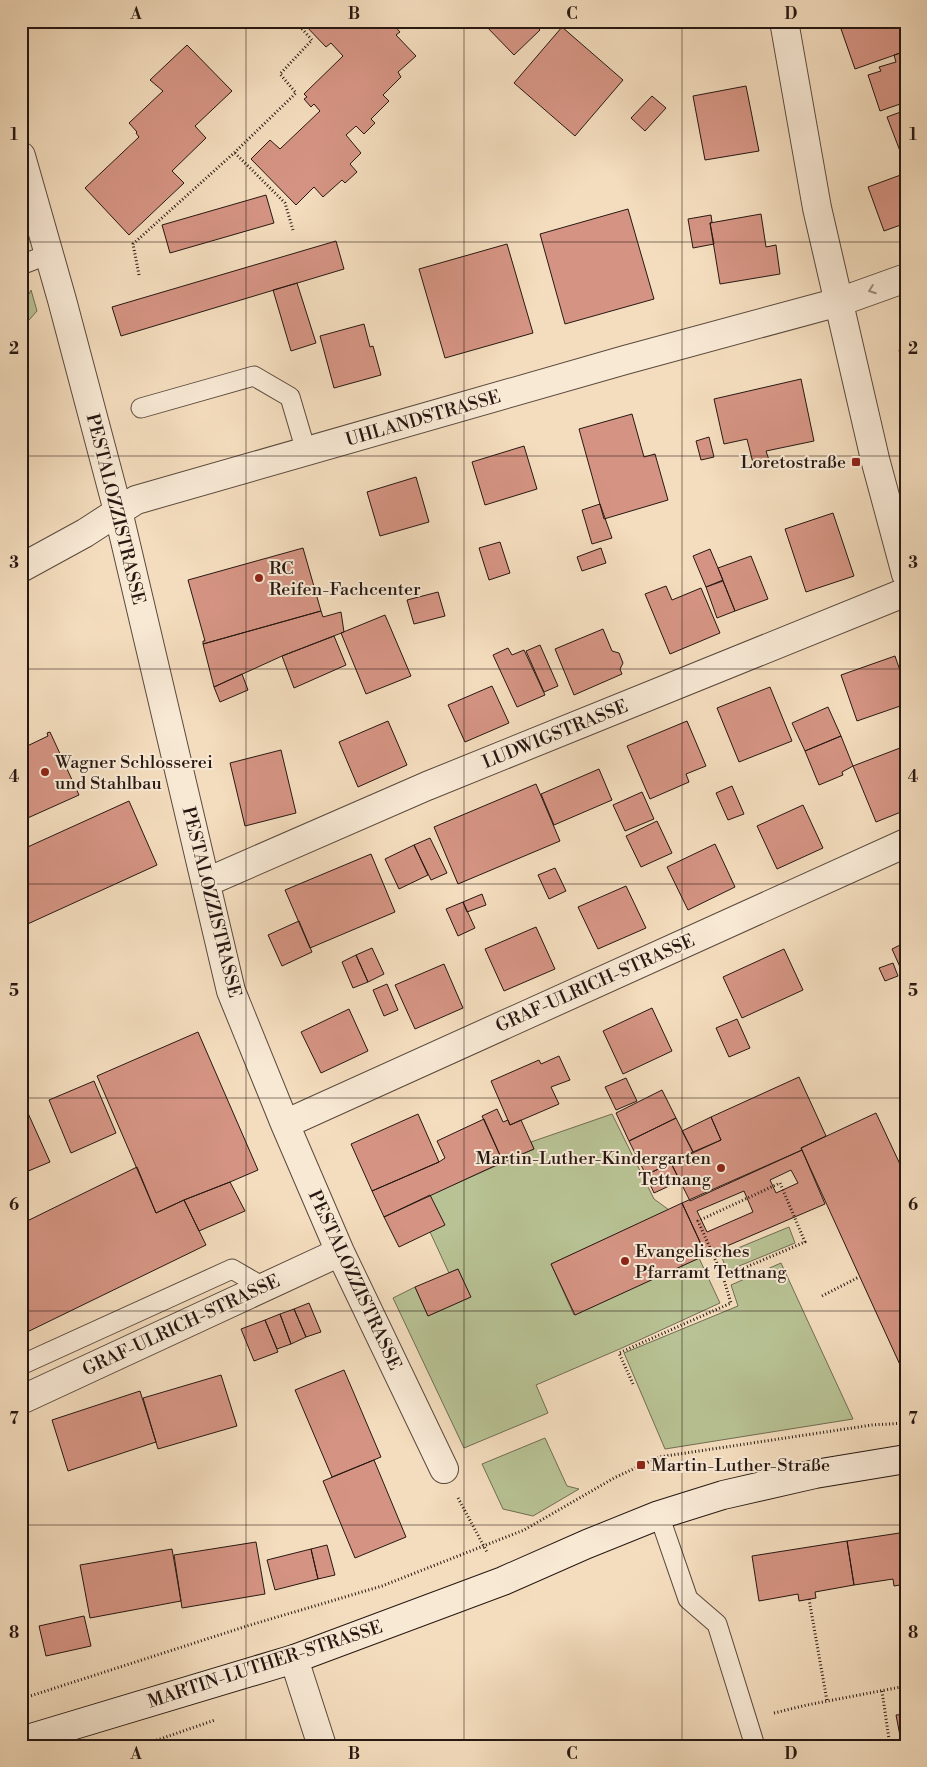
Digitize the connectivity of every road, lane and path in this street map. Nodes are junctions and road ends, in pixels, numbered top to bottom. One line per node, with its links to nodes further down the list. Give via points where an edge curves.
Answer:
1 (295, 21): 3 (path, via 312,40 280,74 296,93)
2 (784, 21): 10 (street, via 817,208)
3 (234, 153): 5 (path, via 285,202); 8 (path, via 133,244)
4 (21, 156): 6 (street, PESTALOZZISTRASSE)
5 (293, 230)
6 (49, 254): 7 (lane); 13 (street, PESTALOZZISTRASSE)
7 (21, 265)
8 (139, 275)
9 (906, 278): 10 (street, UHLANDSTRASSE, one-way to 10)
10 (839, 302): 12 (street, UHLANDSTRASSE); 15 (street, via 875,459)
11 (141, 408): 12 (lane, via 254,376 290,397)
12 (306, 451): 13 (street, UHLANDSTRASSE, via 136,500)
13 (118, 510): 14 (street, UHLANDSTRASSE, via 85,533); 18 (street, PESTALOZZISTRASSE)
14 (21, 568)
15 (906, 574)
16 (906, 592): 18 (street, LUDWIGSTRASSE, via 427,786)
17 (906, 843): 19 (street, GRAF-ULRICH-STRASSE)
18 (207, 882): 19 (street, PESTALOZZISTRASSE, via 232,991)
19 (284, 1124): 20 (street, PESTALOZZISTRASSE)
20 (340, 1252): 23 (street, GRAF-ULRICH-STRASSE); 30 (street, PESTALOZZISTRASSE)
21 (859, 1276): 24 (path)
22 (723, 1277): 22 (path, via 698,1221 780,1183 805,1242); 26 (path, via 731,1303 619,1353)
23 (263, 1287): 25 (lane, via 232,1269); 27 (street, GRAF-ULRICH-STRASSE)
24 (822, 1296)
25 (21, 1365)
26 (633, 1384)
27 (21, 1400)
28 (906, 1423): 32 (path, via 872,1425 659,1457 614,1478 524,1530)
29 (906, 1459): 31 (street, MARTIN-LUTHER-STRASSE, via 815,1474 723,1495)
30 (444, 1469): 32 (path)
31 (659, 1515): 33 (street, MARTIN-LUTHER-STRASSE); 43 (lane, via 688,1599 717,1624)
32 (483, 1545): 33 (path); 41 (path, via 382,1586)
33 (503, 1581): 38 (street, MARTIN-LUTHER-STRASSE)
34 (904, 1584): 35 (path)
35 (905, 1590): 37 (path)
36 (809, 1600): 42 (path)
37 (906, 1605)
38 (294, 1659): 44 (street, MARTIN-LUTHER-STRASSE); 45 (street)
39 (906, 1686): 40 (path)
40 (882, 1691): 42 (path); 47 (path)
41 (21, 1699)
42 (827, 1701): 43 (path)
43 (747, 1720): 46 (lane)
44 (21, 1741)
45 (322, 1746)
46 (755, 1746)
47 (890, 1746)

